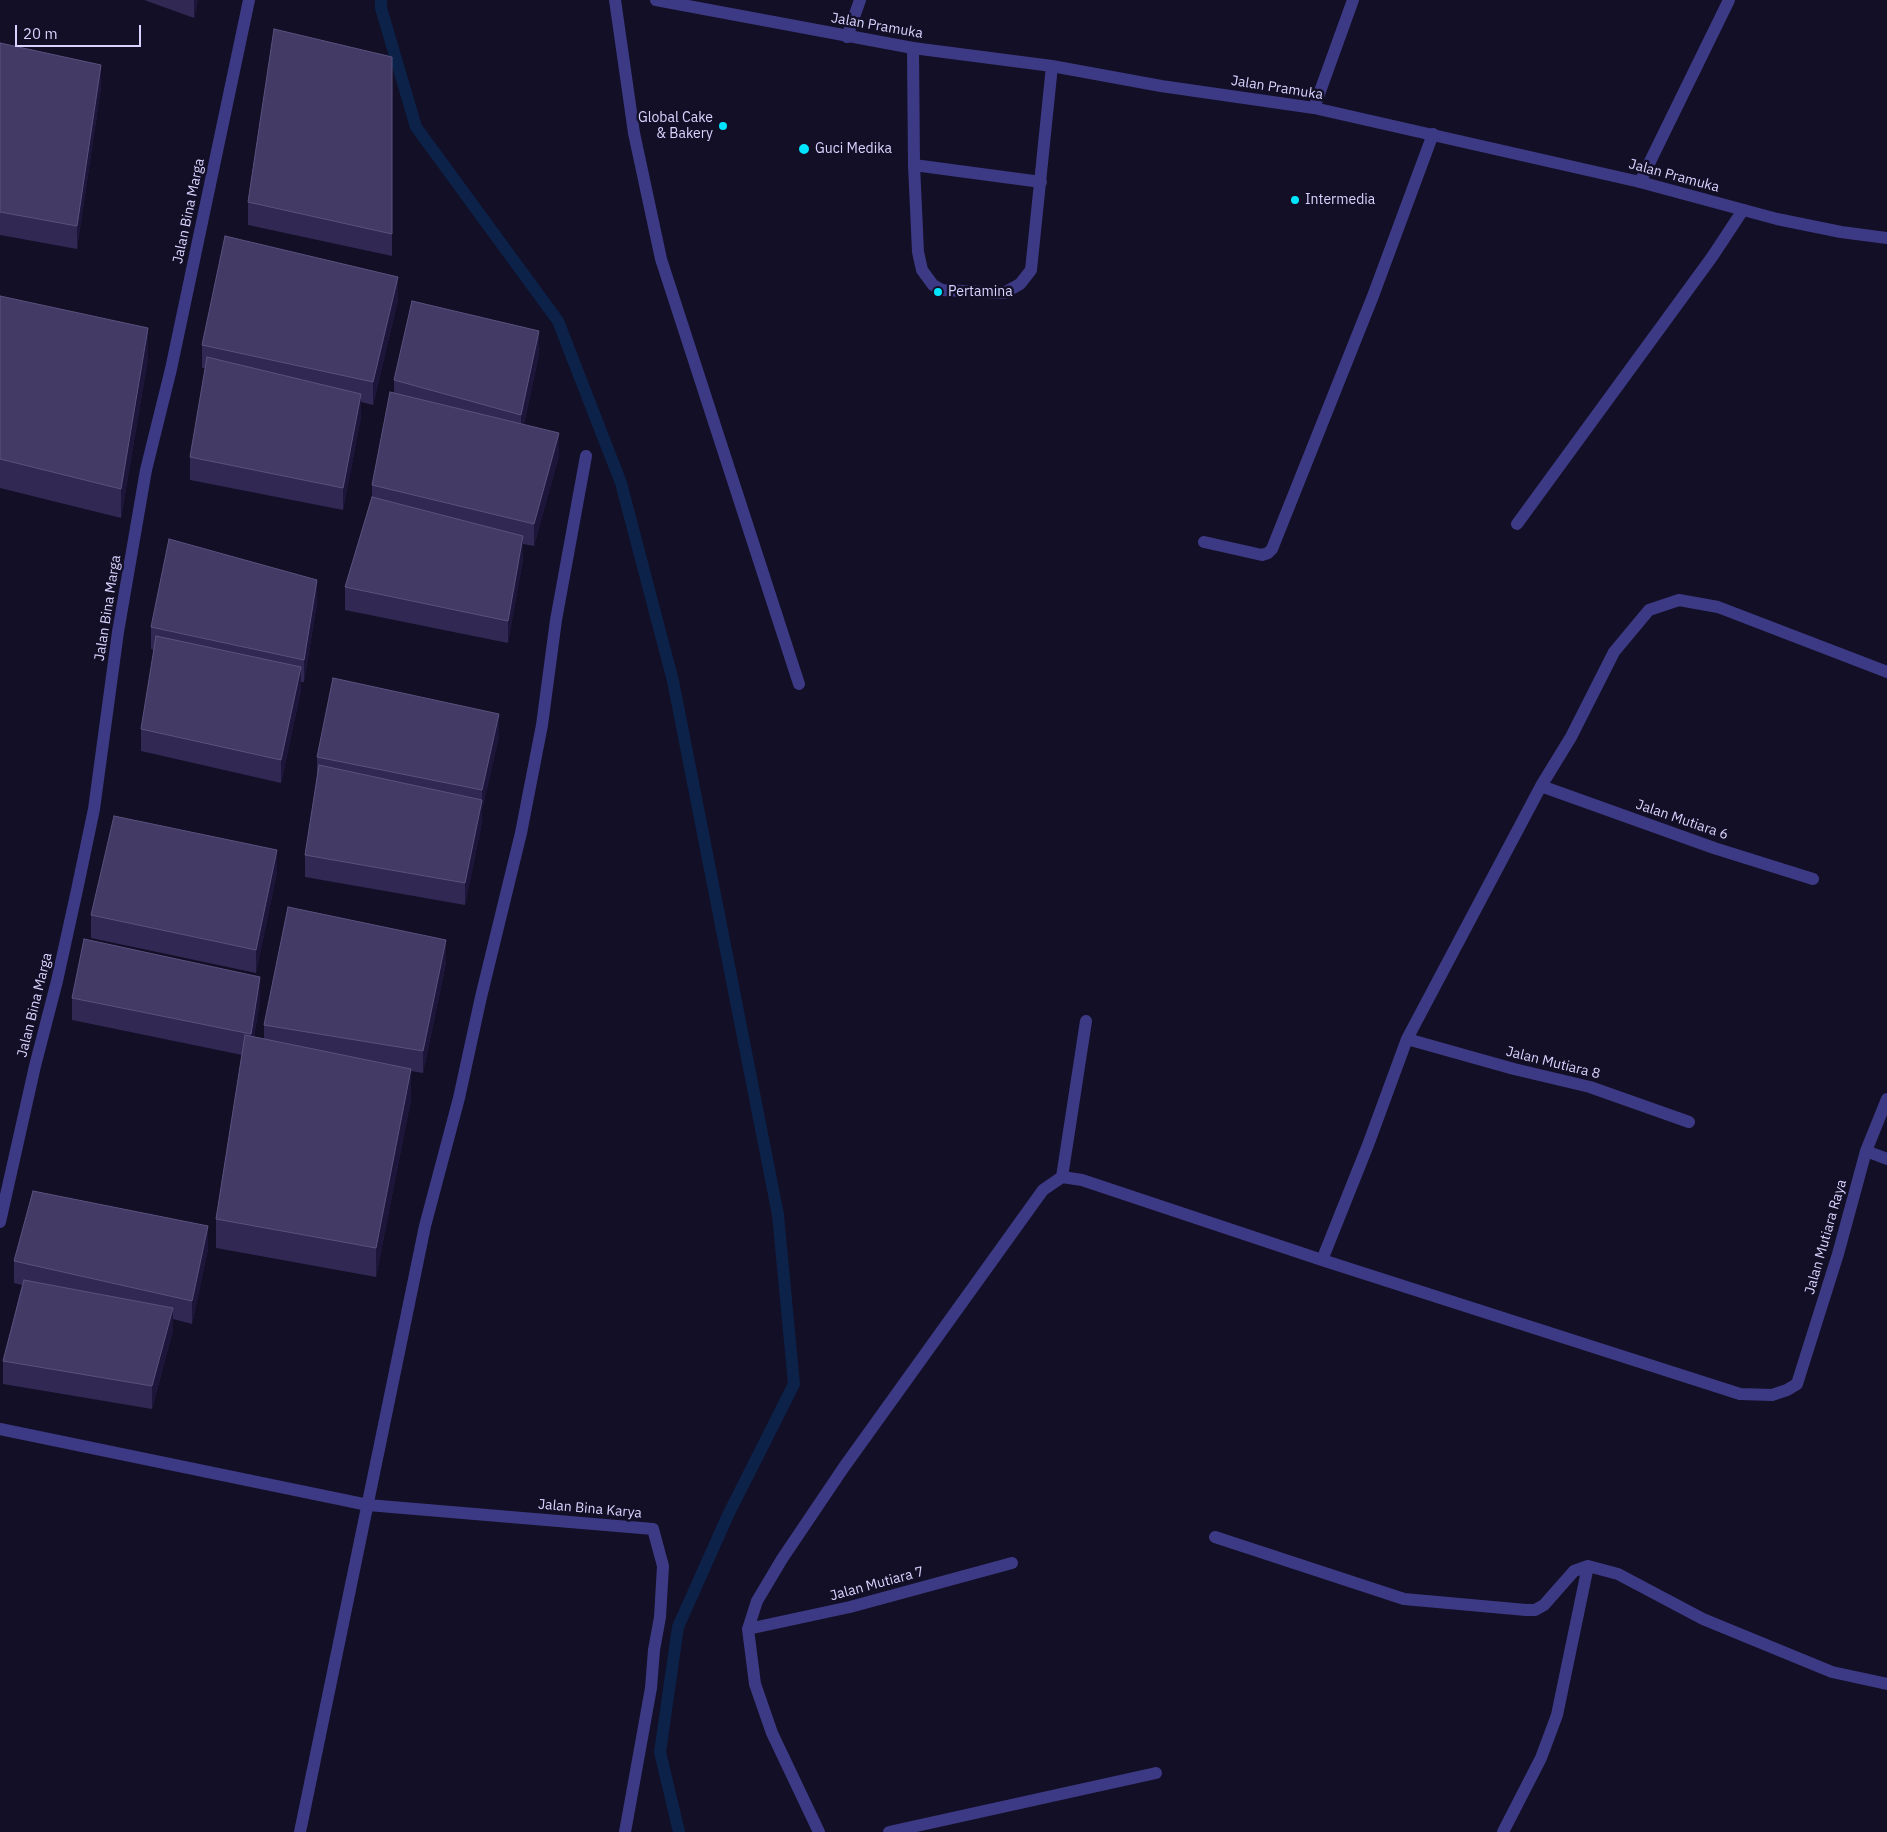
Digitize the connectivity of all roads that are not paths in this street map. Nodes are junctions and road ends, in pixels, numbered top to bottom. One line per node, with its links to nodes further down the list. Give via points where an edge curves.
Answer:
1 (249, 0): 31 (street, Jalan Bina Marga, via 171,369 146,470 118,632 94,809)
2 (616, 0): 21 (street, via 634,133 661,259)
3 (656, 0): 7 (street, Jalan Pramuka)
4 (860, 0): 7 (street)
5 (1353, 0): 10 (street)
6 (1729, 0): 14 (street)
7 (847, 36): 8 (street, Jalan Pramuka)
8 (913, 48): 9 (street, Jalan Pramuka); 12 (street)
9 (1052, 66): 10 (street, Jalan Pramuka); 13 (street)
10 (1314, 108): 11 (street, Jalan Pramuka)
11 (1433, 134): 14 (street, Jalan Pramuka); 19 (street, via 1373,296 1272,548 1262,555)
12 (914, 165): 13 (street); 13 (street, via 918,252 922,270 933,285 942,290 1004,293 1020,284 1032,270)
13 (1041, 182)
14 (1640, 182): 15 (street, Jalan Pramuka)
15 (1744, 210): 16 (street, Jalan Pramuka, via 1841,232); 18 (street)
16 (1887, 238)
17 (586, 456): 34 (street, via 521,833 459,1098 424,1226)
18 (1517, 524)
19 (1204, 542)
20 (1887, 672): 22 (street, via 1718,607 1679,600 1649,610 1614,652 1571,737)
21 (799, 684)
22 (1541, 786): 23 (street, Jalan Mutiara 6, via 1714,848); 25 (street)
23 (1814, 879)
24 (1086, 1021): 30 (street)
25 (1407, 1039): 27 (street, Jalan Mutiara 8, via 1590,1087); 32 (street)
26 (1887, 1099): 28 (street, Jalan Mutiara Raya)
27 (1689, 1122)
28 (1866, 1150): 29 (street); 32 (street, Jalan Mutiara Raya, via 1838,1254 1797,1384 1772,1395 1740,1394)
29 (1887, 1159)
30 (1062, 1177): 32 (street, via 1082,1180); 38 (street, via 1043,1190 844,1467 782,1558 757,1601)
31 (0, 1222)
32 (1322, 1260)
33 (0, 1429): 34 (street)
34 (368, 1505): 41 (street); 42 (street, Jalan Bina Karya, via 652,1529 663,1566 660,1617 651,1688)
35 (1215, 1537): 37 (street, via 1404,1599 1526,1610 1544,1605 1574,1571)
36 (1012, 1563): 38 (street, Jalan Mutiara 7, via 850,1607)
37 (1588, 1566): 39 (street, via 1618,1574 1703,1619 1832,1672); 45 (street, via 1556,1715 1541,1758)
38 (748, 1629): 43 (street, via 755,1684 766,1717)
39 (1887, 1684)
40 (1156, 1773): 44 (street)
41 (300, 1832)
42 (625, 1832)
43 (819, 1832)
44 (889, 1832)
45 (1503, 1832)

